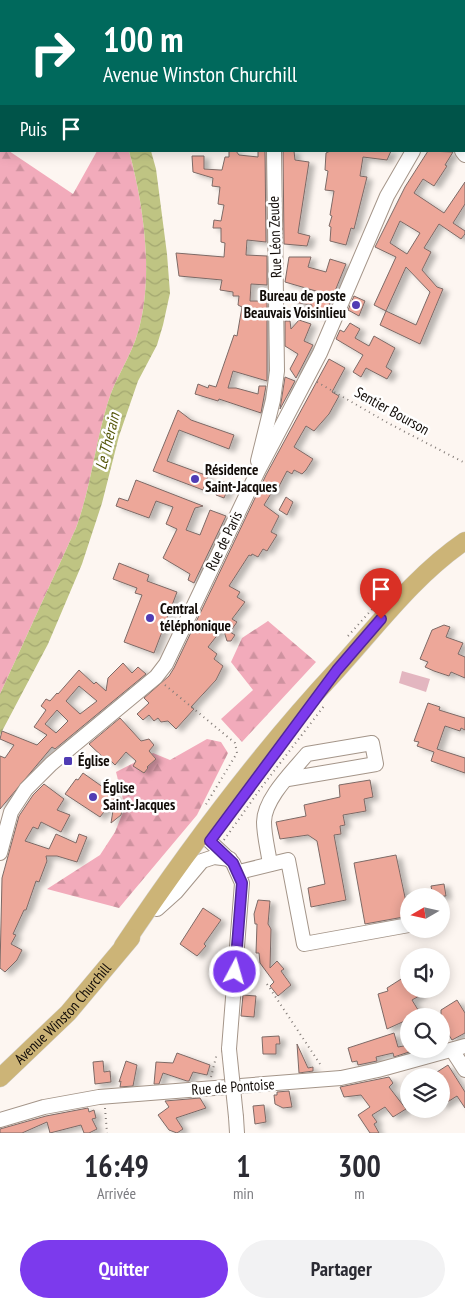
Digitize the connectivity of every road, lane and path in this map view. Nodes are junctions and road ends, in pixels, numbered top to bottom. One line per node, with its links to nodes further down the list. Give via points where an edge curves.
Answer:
1 (274, 152): 5 (street, Rue Léon Zeude, via 277,371)
2 (411, 152): 3 (street, Rue de Paris, via 385,201)
3 (308, 377): 4 (path, Sentier Bourson); 5 (street, Rue de Paris)
4 (465, 463)
5 (258, 471): 7 (street, Rue de Paris, via 169,659)
6 (465, 541): 11 (main road, Avenue Winston Churchill, via 410,588 337,670)
7 (156, 677): 10 (path, via 235,743 237,753); 12 (street, Rue de Paris, via 33,782 14,806)
8 (326, 704): 11 (path, via 261,788)
9 (288, 779): 9 (street, via 307,754 372,743 376,764); 14 (street, via 265,811)
10 (204, 808)
11 (211, 841): 13 (street); 16 (main road, Avenue Winston Churchill); 18 (main road, Avenue Winston Churchill)
12 (0, 854)
13 (230, 859): 15 (street); 16 (street, via 214,857 202,861)
14 (270, 864): 15 (street); 17 (street, via 288,860 304,944)
15 (239, 872): 21 (street, via 242,898)
16 (157, 909): 18 (main road, Avenue Winston Churchill)
17 (400, 927)
18 (123, 946): 23 (main road, Avenue Winston Churchill, via 68,1013)
19 (267, 984): 25 (path)
20 (458, 1048): 22 (street); 25 (street, Rue de Pontoise)
21 (223, 1051): 24 (path); 29 (street, bridge)
22 (465, 1070)
23 (0, 1078)
24 (211, 1078)
25 (330, 1080): 26 (street, Rue de Pontoise)
26 (105, 1097): 27 (street, Rue de Pontoise, via 44,1107); 28 (path)
27 (0, 1120)
28 (108, 1133)
29 (237, 1133)

